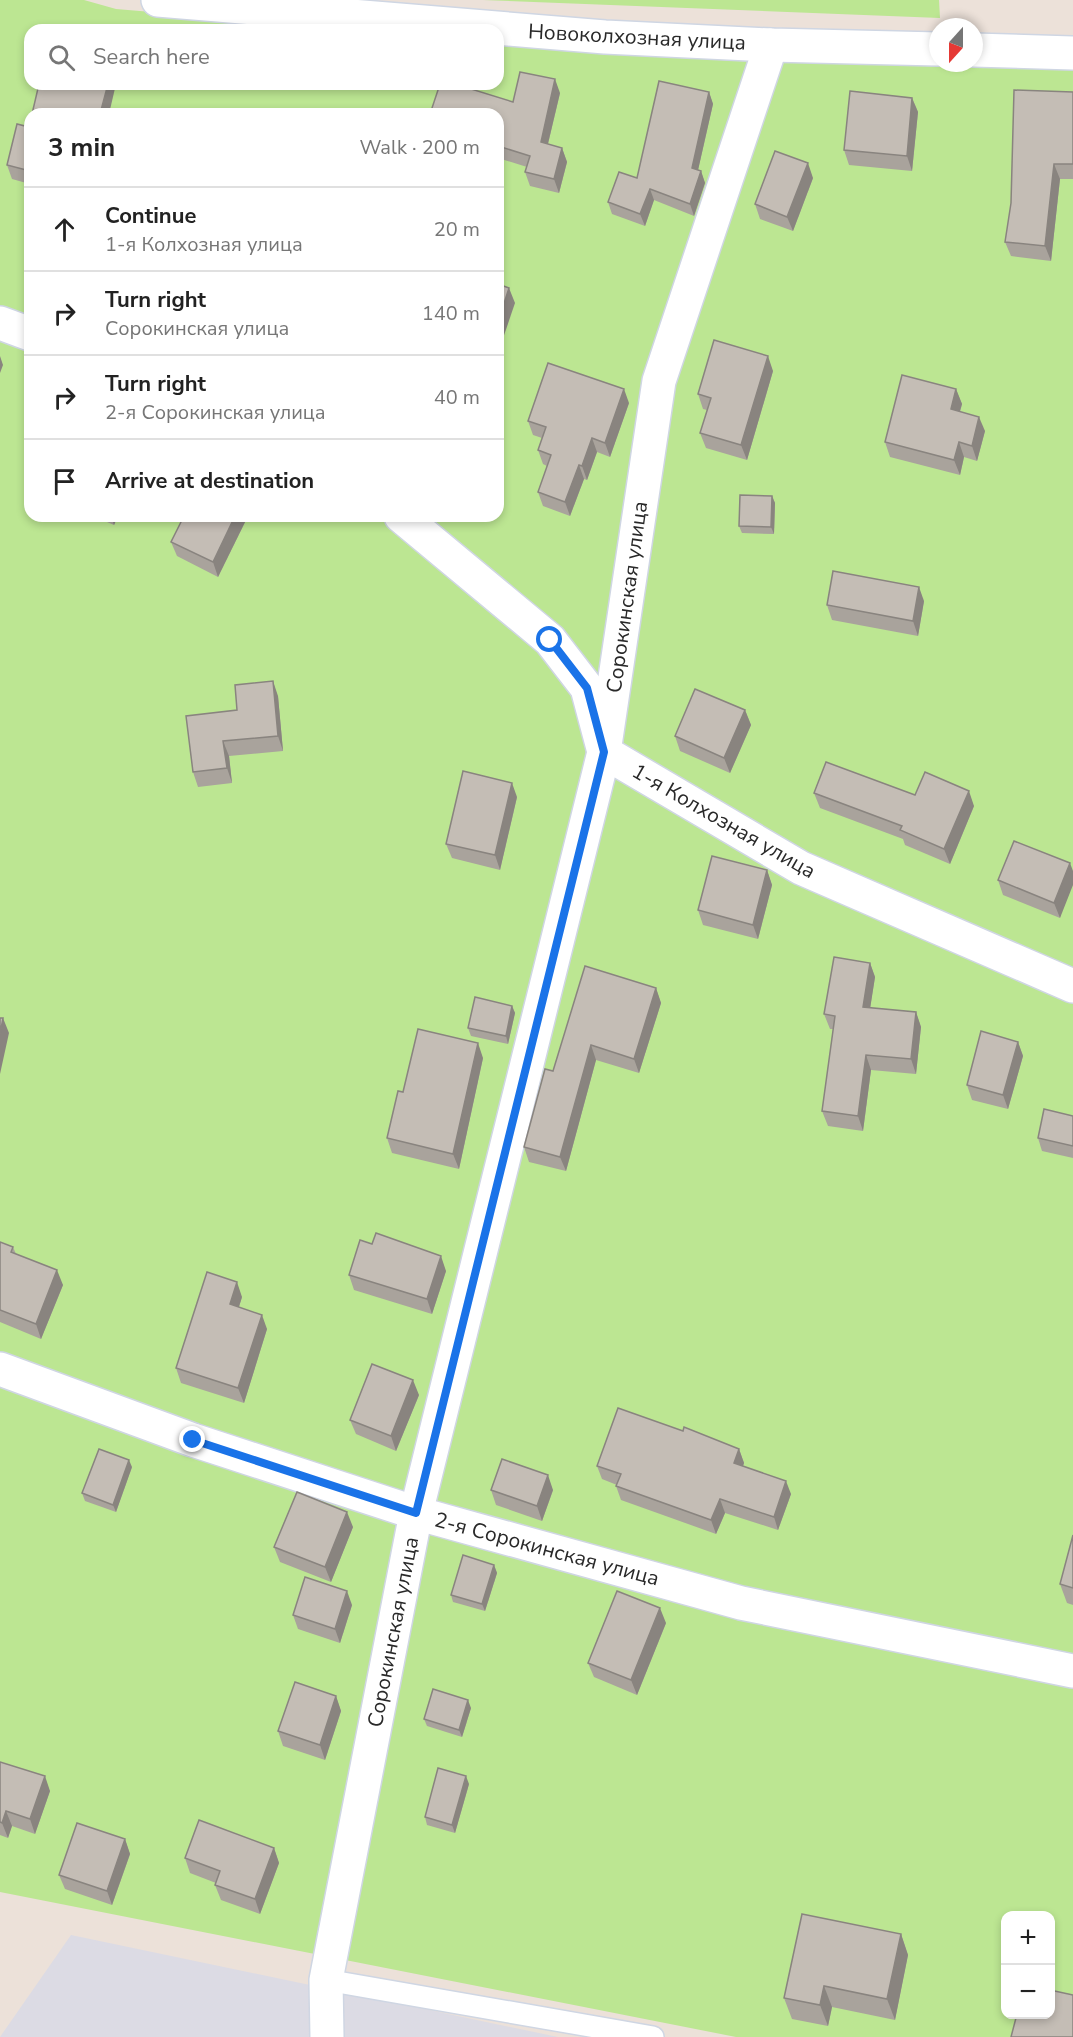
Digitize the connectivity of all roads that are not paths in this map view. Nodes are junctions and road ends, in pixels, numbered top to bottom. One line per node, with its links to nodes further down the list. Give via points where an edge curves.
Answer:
1 (158, 0): 2 (street, Новоколхозная улица)
2 (448, 24)
3 (504, 29): 4 (street, Новоколхозная улица)
4 (771, 45): 5 (street, Новоколхозная улица); 11 (street, Сорокинская улица, via 659,381)
5 (929, 49)
6 (983, 50): 7 (street)
7 (1073, 53)
8 (0, 323): 9 (street)
9 (24, 332)
10 (408, 522): 11 (street, via 550,640 587,688)
11 (604, 752): 12 (street, 1-я Колхозная улица, via 801,868); 14 (street, Сорокинская улица)
12 (1073, 986)
13 (0, 1369): 14 (street, 2-я Сорокинская улица, via 193,1440)
14 (416, 1513): 15 (street, 2-я Сорокинская улица, via 741,1603); 16 (street, Сорокинская улица)
15 (1073, 1671)
16 (326, 1980): 17 (street, Сорокинская улица); 18 (lane)
17 (327, 2037)
18 (653, 2037)

